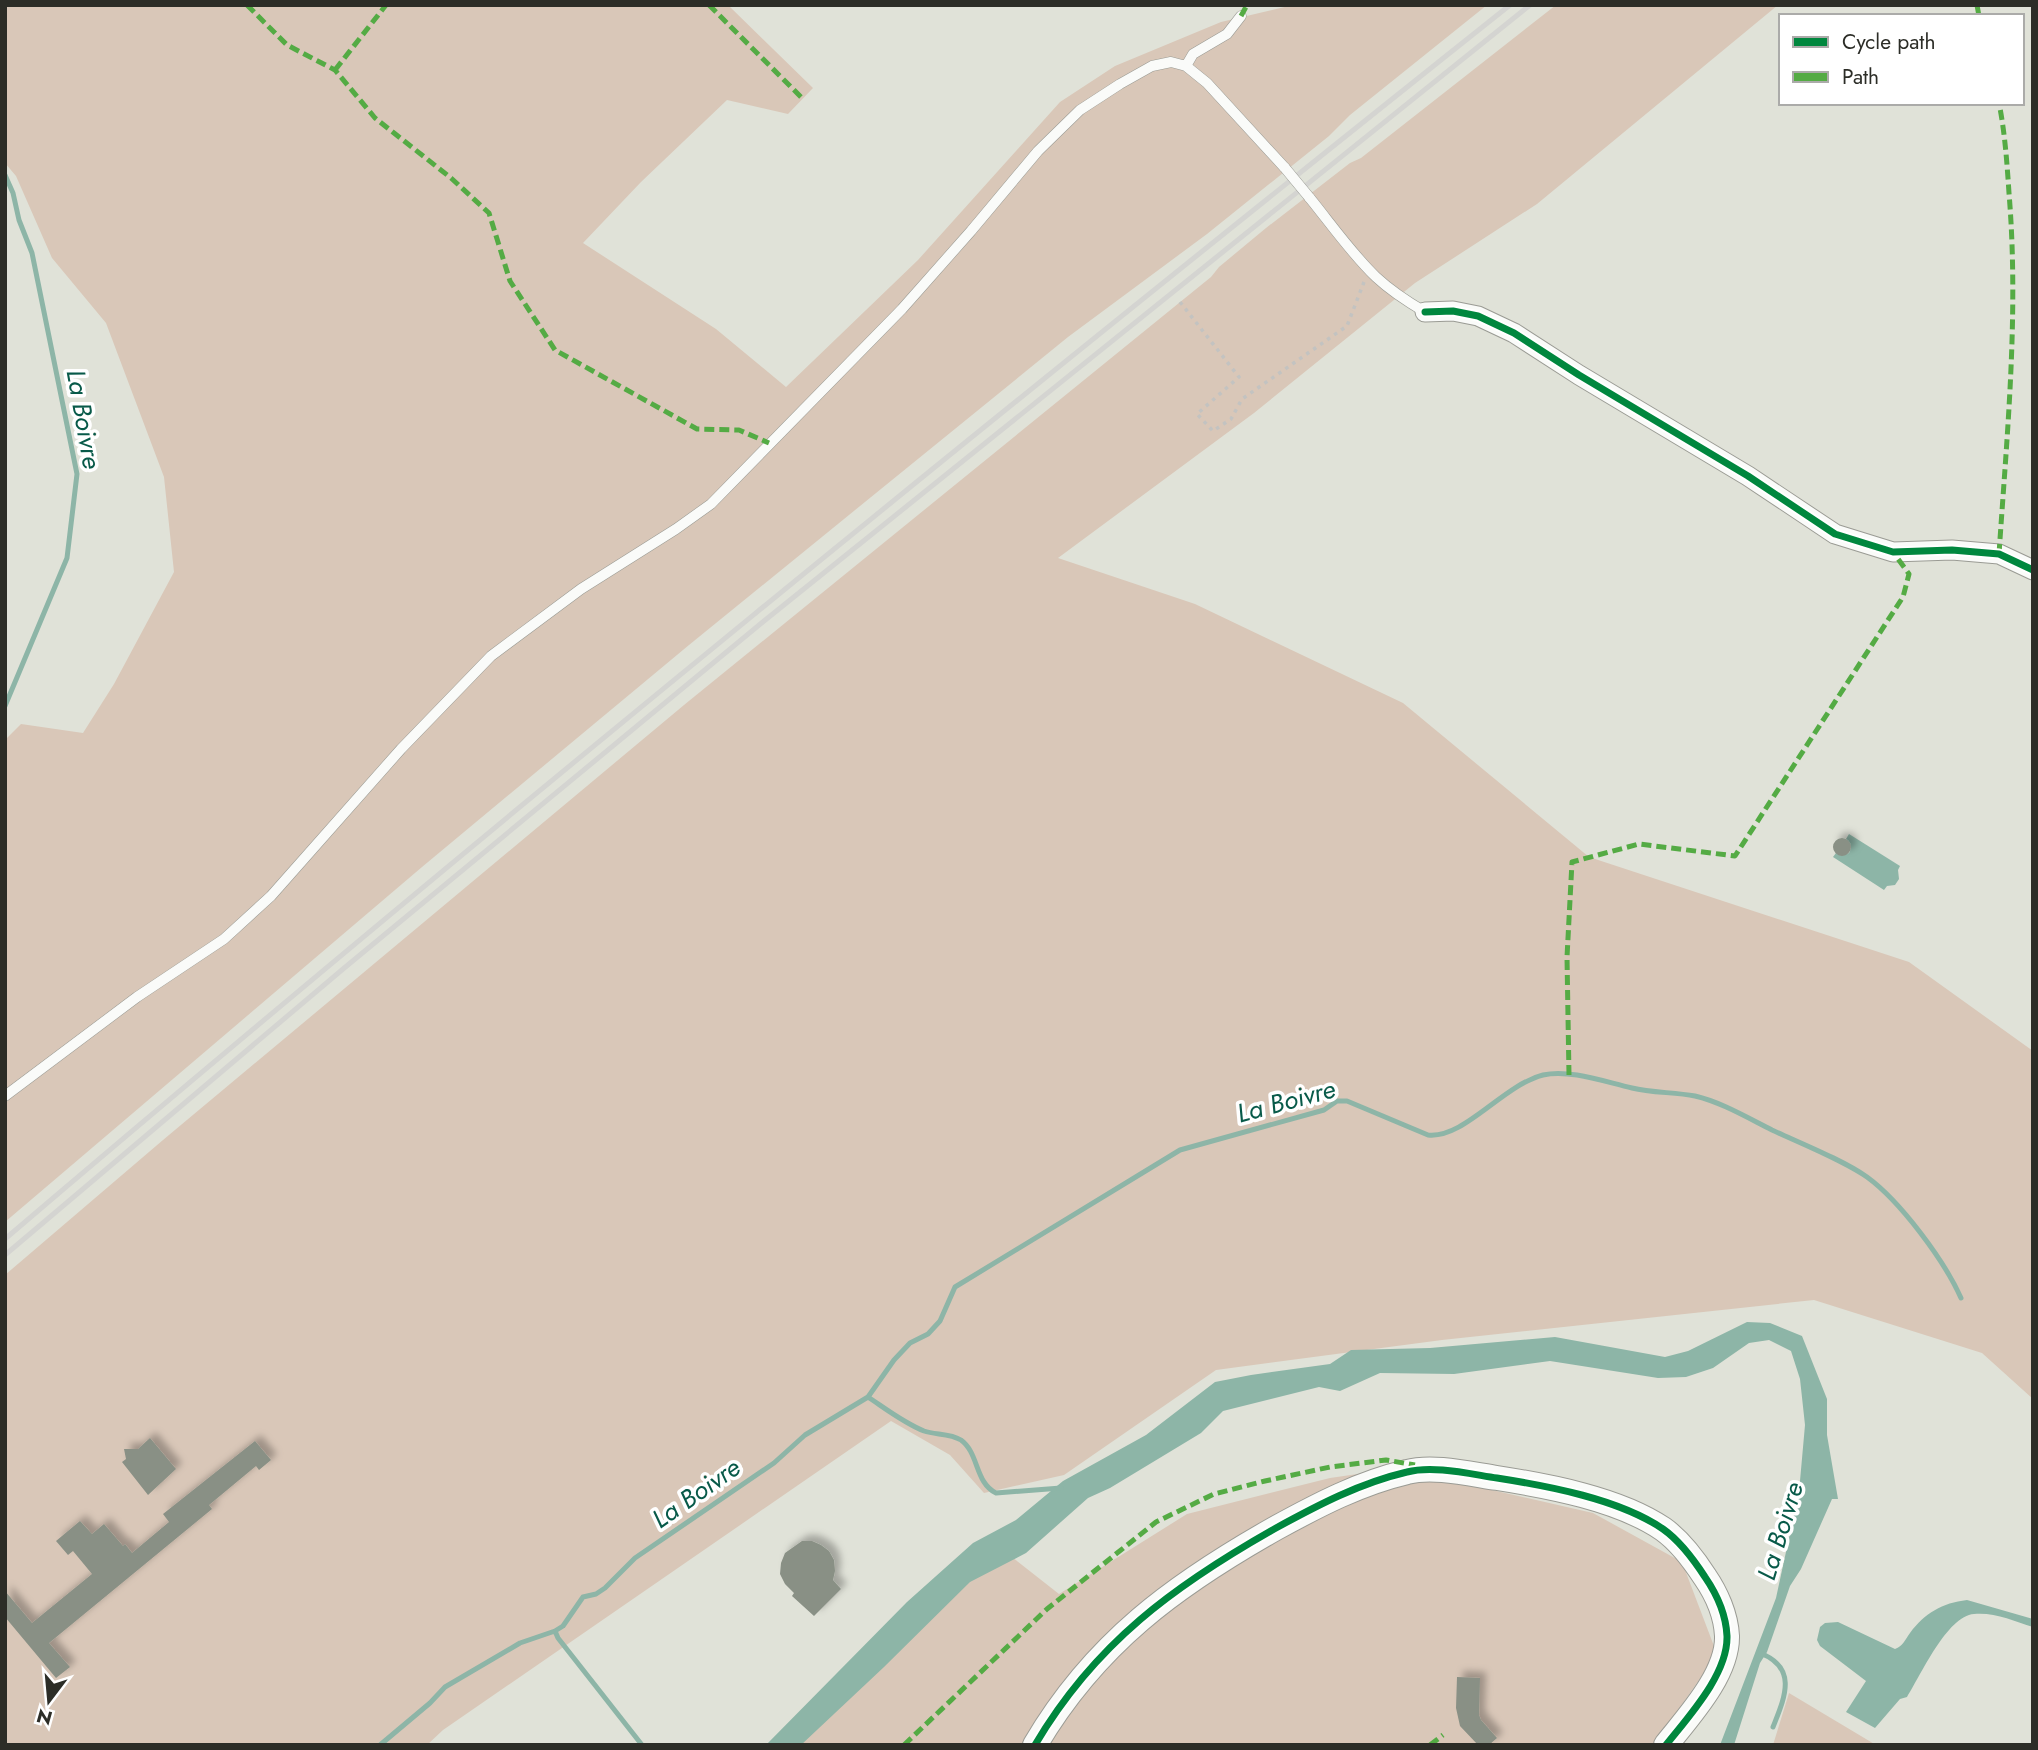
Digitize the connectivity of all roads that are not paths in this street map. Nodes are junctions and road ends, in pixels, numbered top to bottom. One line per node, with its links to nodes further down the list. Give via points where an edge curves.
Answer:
1 (1241, 16): 2 (lane, via 1227,34 1193,54)
2 (1186, 66): 3 (lane, bridge, via 1208,83 1284,168 1354,255 1396,294); 5 (lane, via 1171,62 1152,66 1080,110 1038,151 902,309 711,504 581,589 491,656 401,749 271,897 224,939 137,997)
3 (1425, 312): 4 (street, via 1478,316 1514,333 1835,534 1893,552 1999,554)
4 (2033, 570)
5 (5, 1096)
6 (1035, 1745): 7 (street, via 1108,1646 1148,1610 1241,1548 1322,1503 1410,1471 1454,1471 1586,1497 1664,1530 1694,1560 1723,1616 1726,1650 1718,1674)
7 (1667, 1745)

